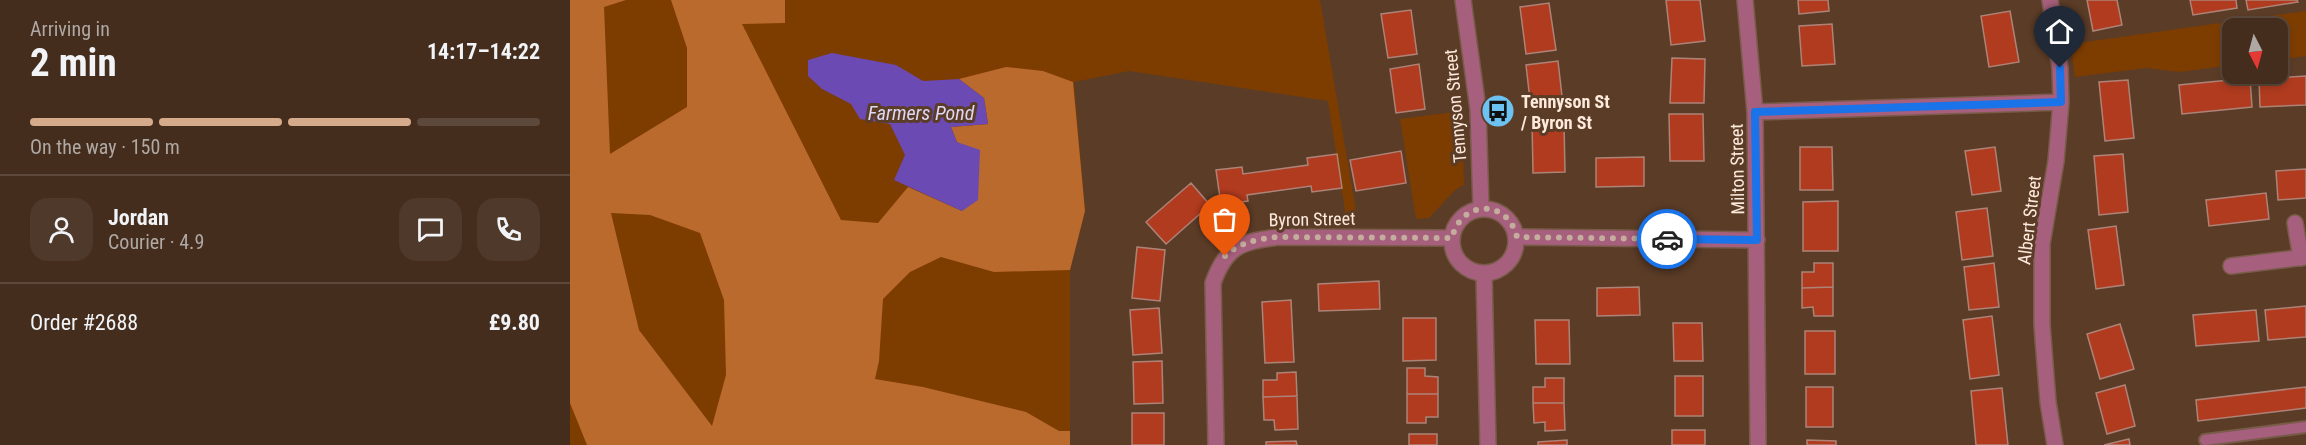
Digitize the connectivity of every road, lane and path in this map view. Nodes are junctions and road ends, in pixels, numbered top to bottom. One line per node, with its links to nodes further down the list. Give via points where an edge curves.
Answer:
1 (1463, 0): 6 (street, Tennyson Street, via 1478,109)
2 (1745, 0): 5 (street, Milton Street)
3 (2050, 0): 4 (street, Albert Street)
4 (2061, 102): 5 (street); 19 (street, Albert Street, via 2042,244 2042,325)
5 (1755, 112): 10 (street, Milton Street)
6 (1481, 208): 8 (street, via 1501,212); 9 (street, via 1461,218)
7 (2295, 223): 11 (street)
8 (1517, 237): 10 (street); 13 (street, via 1512,258 1504,267)
9 (1452, 238): 13 (street, via 1457,258 1473,272); 16 (street, Byron Street, via 1278,237 1254,240 1233,249 1219,266 1213,283)
10 (1757, 240): 18 (street, Milton Street)
11 (2303, 258): 12 (street)
12 (2231, 266)
13 (1484, 274): 17 (street)
14 (2306, 427): 15 (lane)
15 (2205, 440)
16 (1216, 445)
17 (1488, 445)
18 (1758, 445)
19 (2055, 445)

